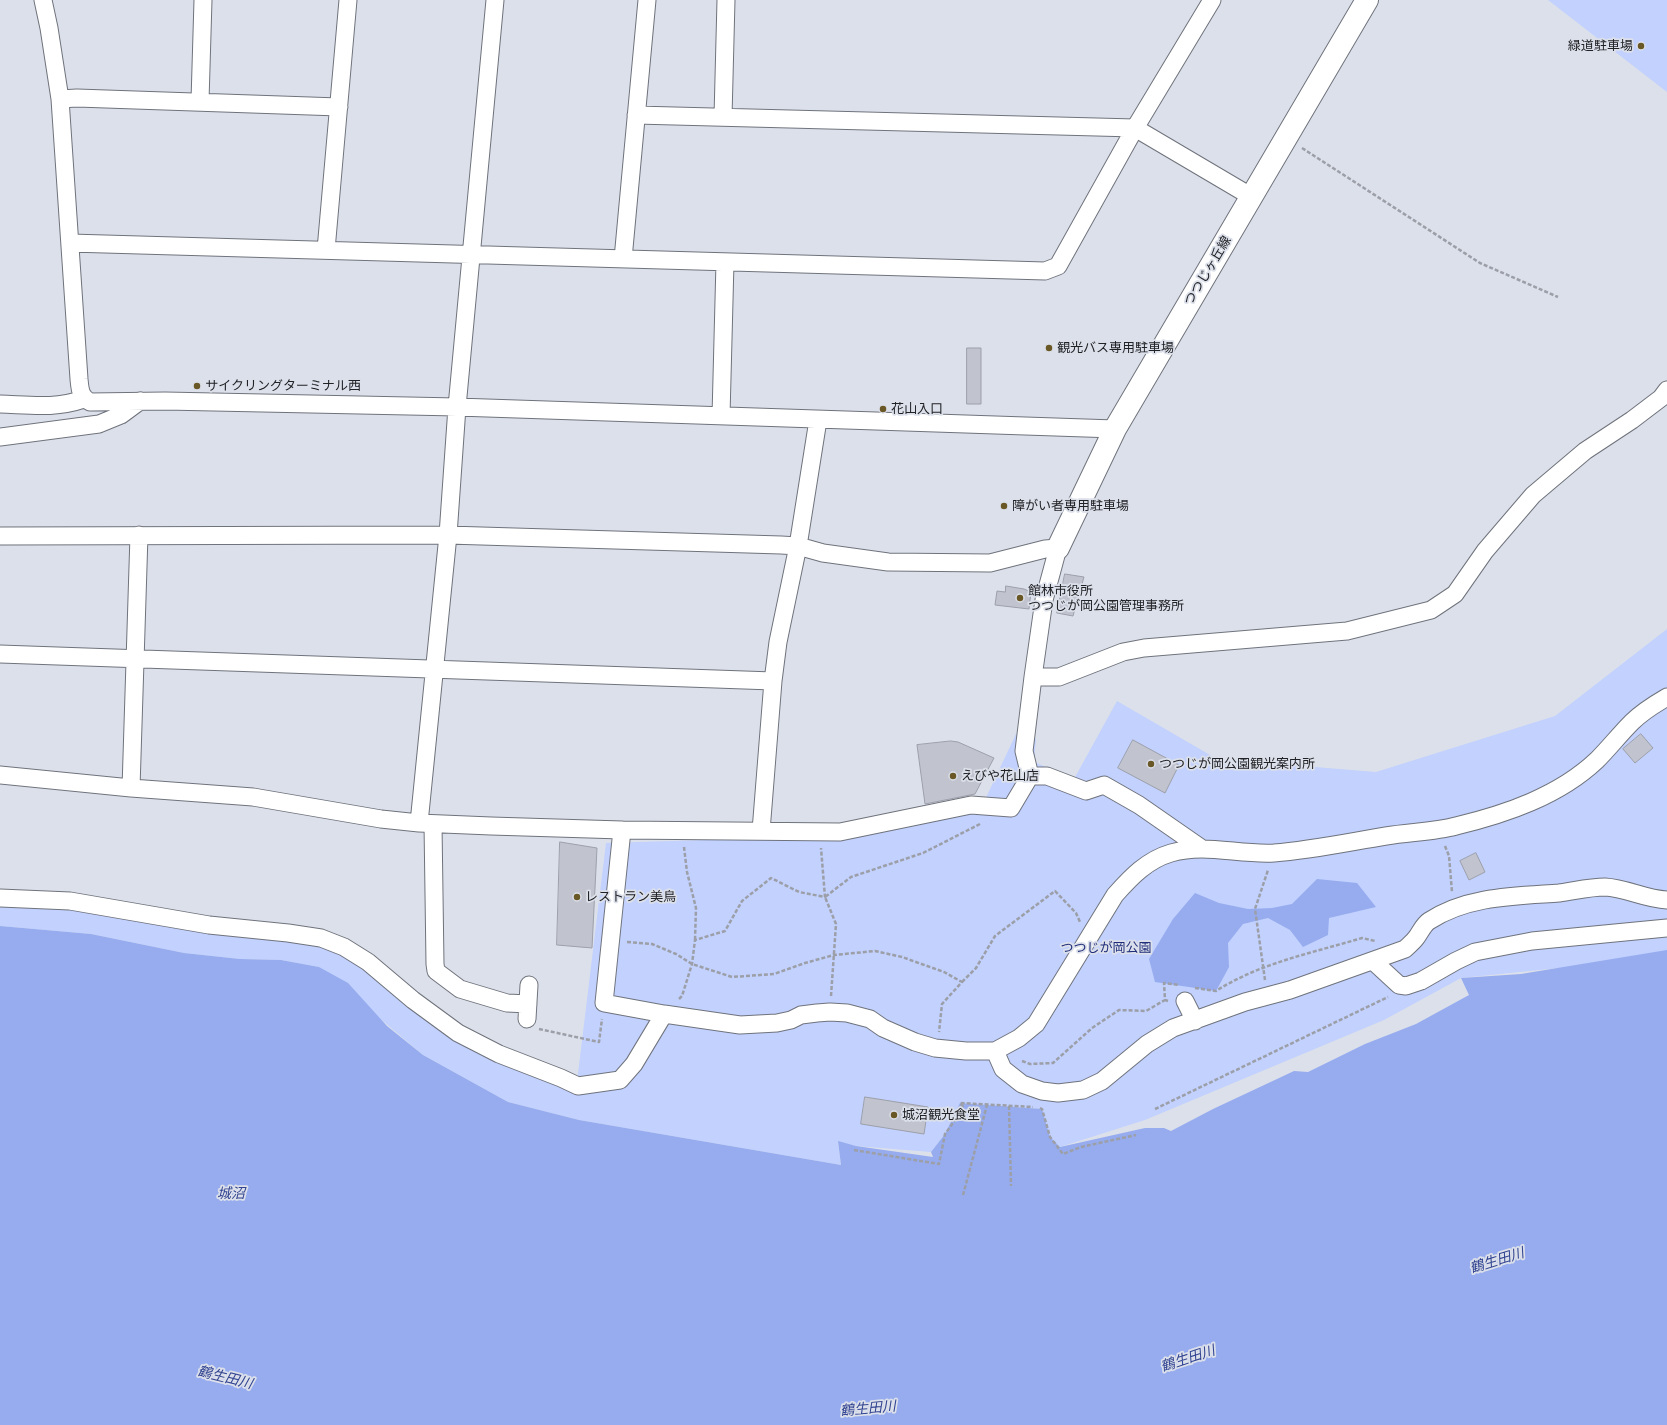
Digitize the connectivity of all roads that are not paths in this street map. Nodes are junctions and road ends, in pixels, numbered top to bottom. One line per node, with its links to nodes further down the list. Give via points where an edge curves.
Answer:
1 (43, 0): 9 (street)
2 (203, 0): 10 (street)
3 (348, 0): 11 (street)
4 (495, 0): 18 (street)
5 (648, 0): 12 (street)
6 (726, 0): 13 (street)
7 (1212, 0): 14 (street)
8 (1367, 0): 15 (main road, つつじヶ丘線)
9 (60, 99): 10 (street); 16 (street)
10 (200, 101): 11 (street)
11 (339, 107): 17 (street)
12 (636, 115): 13 (street); 19 (street)
13 (723, 118): 14 (street)
14 (1135, 128): 15 (street); 20 (street, via 1058,266 1044,271)
15 (1252, 197): 28 (main road, つつじヶ丘線)
16 (70, 243): 17 (street); 22 (street, via 79,379)
17 (326, 250): 18 (street)
18 (472, 254): 19 (street); 25 (street)
19 (623, 259): 20 (street)
20 (725, 262): 26 (street)
21 (1667, 390): 38 (street, via 1661,398 1585,451 1533,495 1485,550 1455,594 1431,610 1347,631 1144,648 1123,652 1059,677)
22 (84, 399): 23 (street, via 90,402); 24 (street, via 53,406)
23 (140, 401): 25 (street); 29 (street, via 121,415 99,424)
24 (0, 404)
25 (457, 407): 26 (street); 31 (street)
26 (721, 416): 27 (street)
27 (818, 420): 28 (street); 33 (street)
28 (1115, 429): 34 (main road, つつじヶ丘線)
29 (0, 437)
30 (139, 535): 31 (street); 32 (street); 36 (street)
31 (448, 535): 33 (street); 37 (street)
32 (0, 536)
33 (798, 546): 34 (street, via 823,553 888,562 990,563); 39 (street, via 778,642)
34 (1058, 548): 38 (street, via 1044,600)
35 (0, 654): 36 (street)
36 (135, 659): 37 (street); 43 (street)
37 (434, 669): 39 (street); 44 (street)
38 (1033, 676): 42 (street, via 1024,752)
39 (773, 681): 46 (street)
40 (1667, 697): 47 (street, via 1633,720 1596,760 1569,782 1515,809 1455,827 1273,853)
41 (0, 775): 43 (street)
42 (1030, 776): 46 (street, via 1011,808 971,805 840,832); 47 (street, via 1047,776 1086,791 1104,785 1139,805)
43 (131, 788): 44 (street, via 253,797 381,819)
44 (426, 823): 45 (street); 52 (street, via 436,971 460,989 507,1003 527,1012)
45 (622, 830): 46 (street); 54 (street, via 604,1003)
46 (762, 831)
47 (1201, 848): 56 (street, via 1168,854 1144,865 1130,877 1115,895 1036,1024 1019,1038)
48 (0, 898): 54 (street, via 70,901 209,925 321,938 344,947 368,962 458,1033 499,1054 578,1086 620,1080 634,1064)
49 (1667, 900): 51 (street, via 1604,887 1510,896 1465,904 1427,923 1405,949)
50 (1667, 928): 51 (street, via 1532,941 1475,952 1421,981 1406,986 1399,985)
51 (1373, 961): 55 (street, via 1290,990 1245,1002)
52 (529, 985)
53 (1186, 994): 55 (street)
54 (664, 1014): 56 (street, via 740,1025 777,1023 801,1015 847,1013 870,1019 898,1035 935,1048)
55 (1195, 1021): 56 (street, via 1173,1028 1147,1044 1102,1081 1083,1090 1070,1092 1042,1091 1022,1084 1003,1069)
56 (995, 1051)

